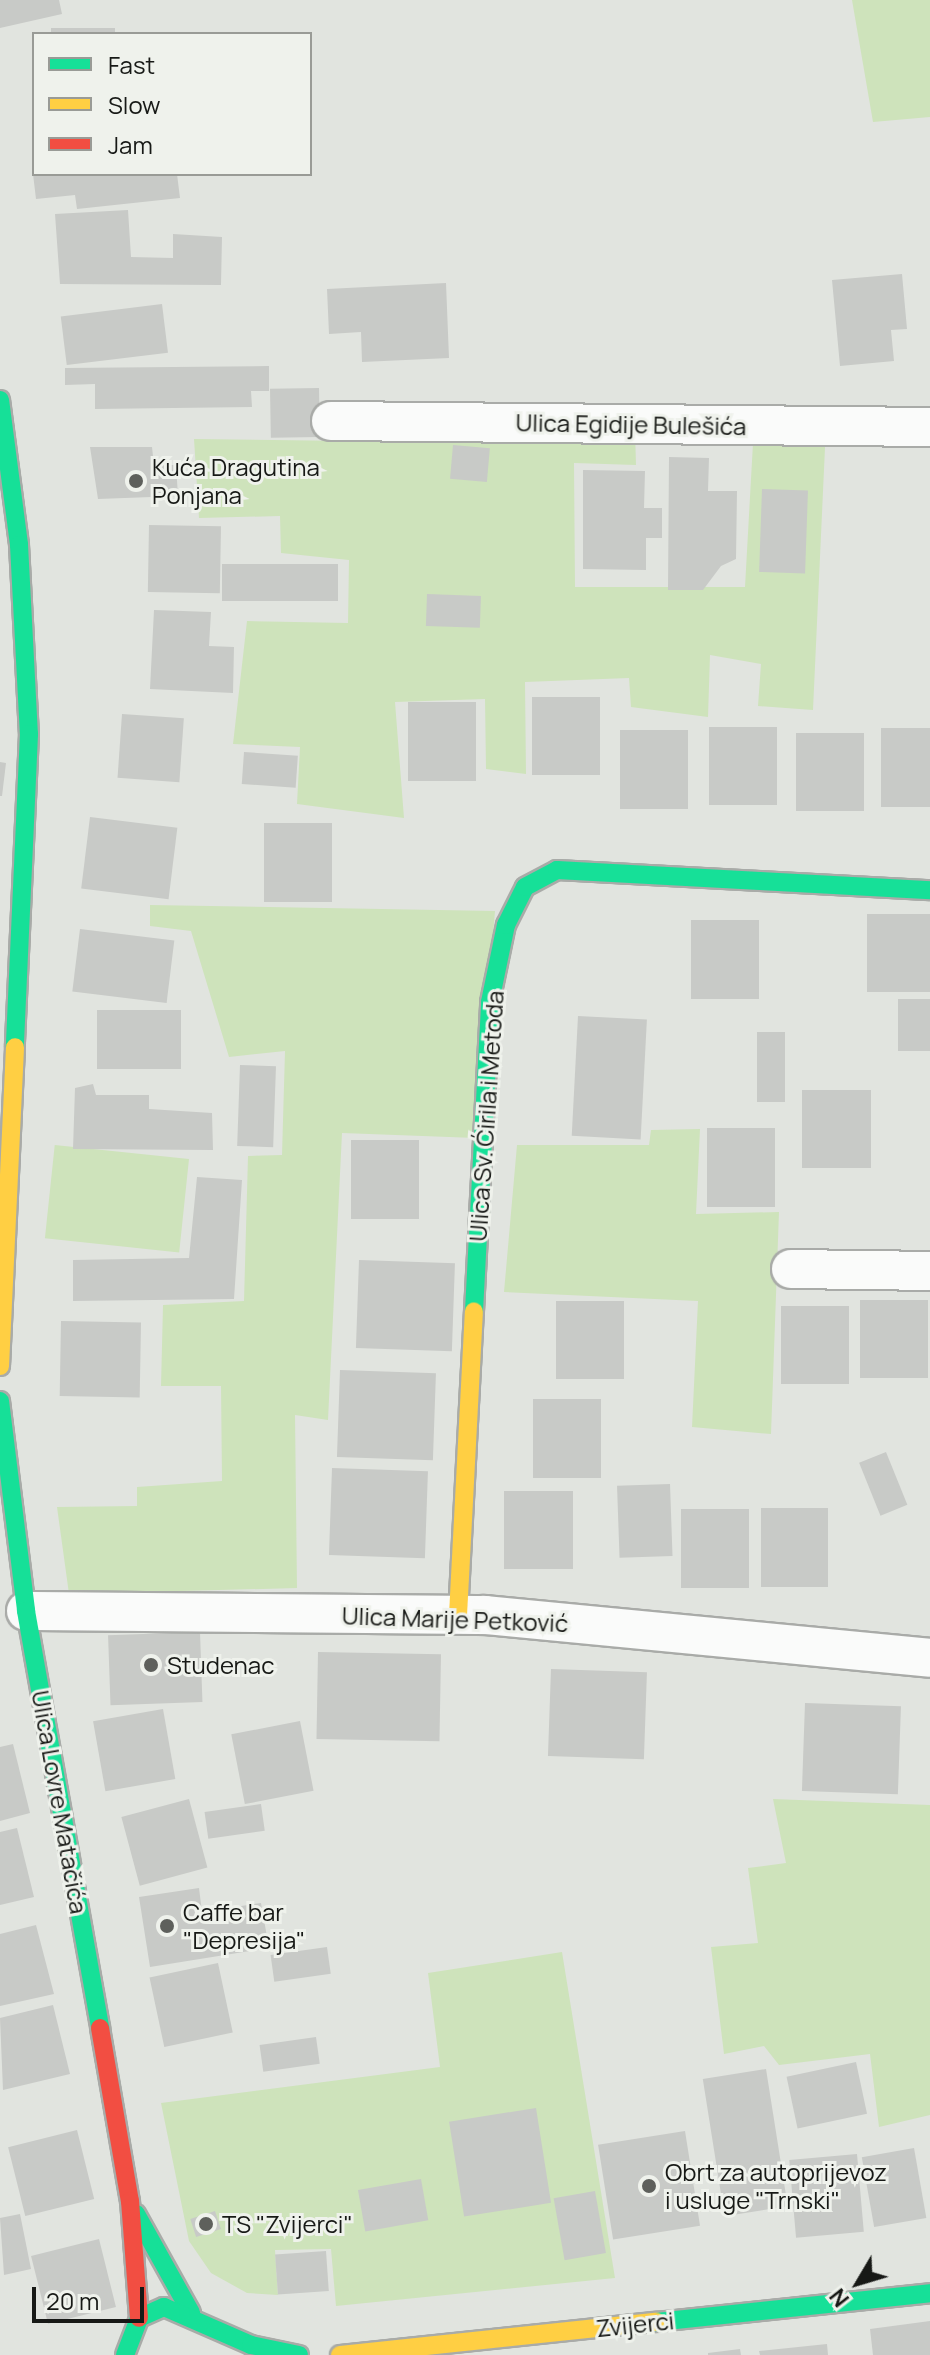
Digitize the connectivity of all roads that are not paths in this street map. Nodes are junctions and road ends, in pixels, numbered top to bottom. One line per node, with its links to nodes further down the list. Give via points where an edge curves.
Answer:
1 (0, 400): 7 (main road, via 19,545 29,734)
2 (331, 421): 3 (street, Ulica Egidije Bulešića)
3 (930, 427)
4 (930, 890): 10 (main road, Ulica Sv. Ćirila i Metoda, via 557,870 525,887 506,925 490,1002)
5 (791, 1269): 6 (street)
6 (930, 1271)
7 (0, 1366)
8 (0, 1401): 9 (main road, Ulica Lovre Matačića)
9 (26, 1611): 10 (street, Ulica Marije Petković); 12 (main road, Ulica Lovre Matačića)
10 (458, 1615): 11 (street, Ulica Marije Petković)
11 (930, 1658)
12 (130, 2201): 14 (main road, Ulica Lovre Matačića); 15 (main road, Ulica Lovre Matačića)
13 (930, 2293): 20 (main road, Zvijerci)
14 (195, 2316): 15 (main road, via 164,2307); 18 (main road); 19 (main road, via 251,2345)
15 (135, 2324): 16 (main road); 17 (main road)
16 (103, 2355)
17 (125, 2355)
18 (212, 2355)
19 (299, 2355)
20 (340, 2355)

